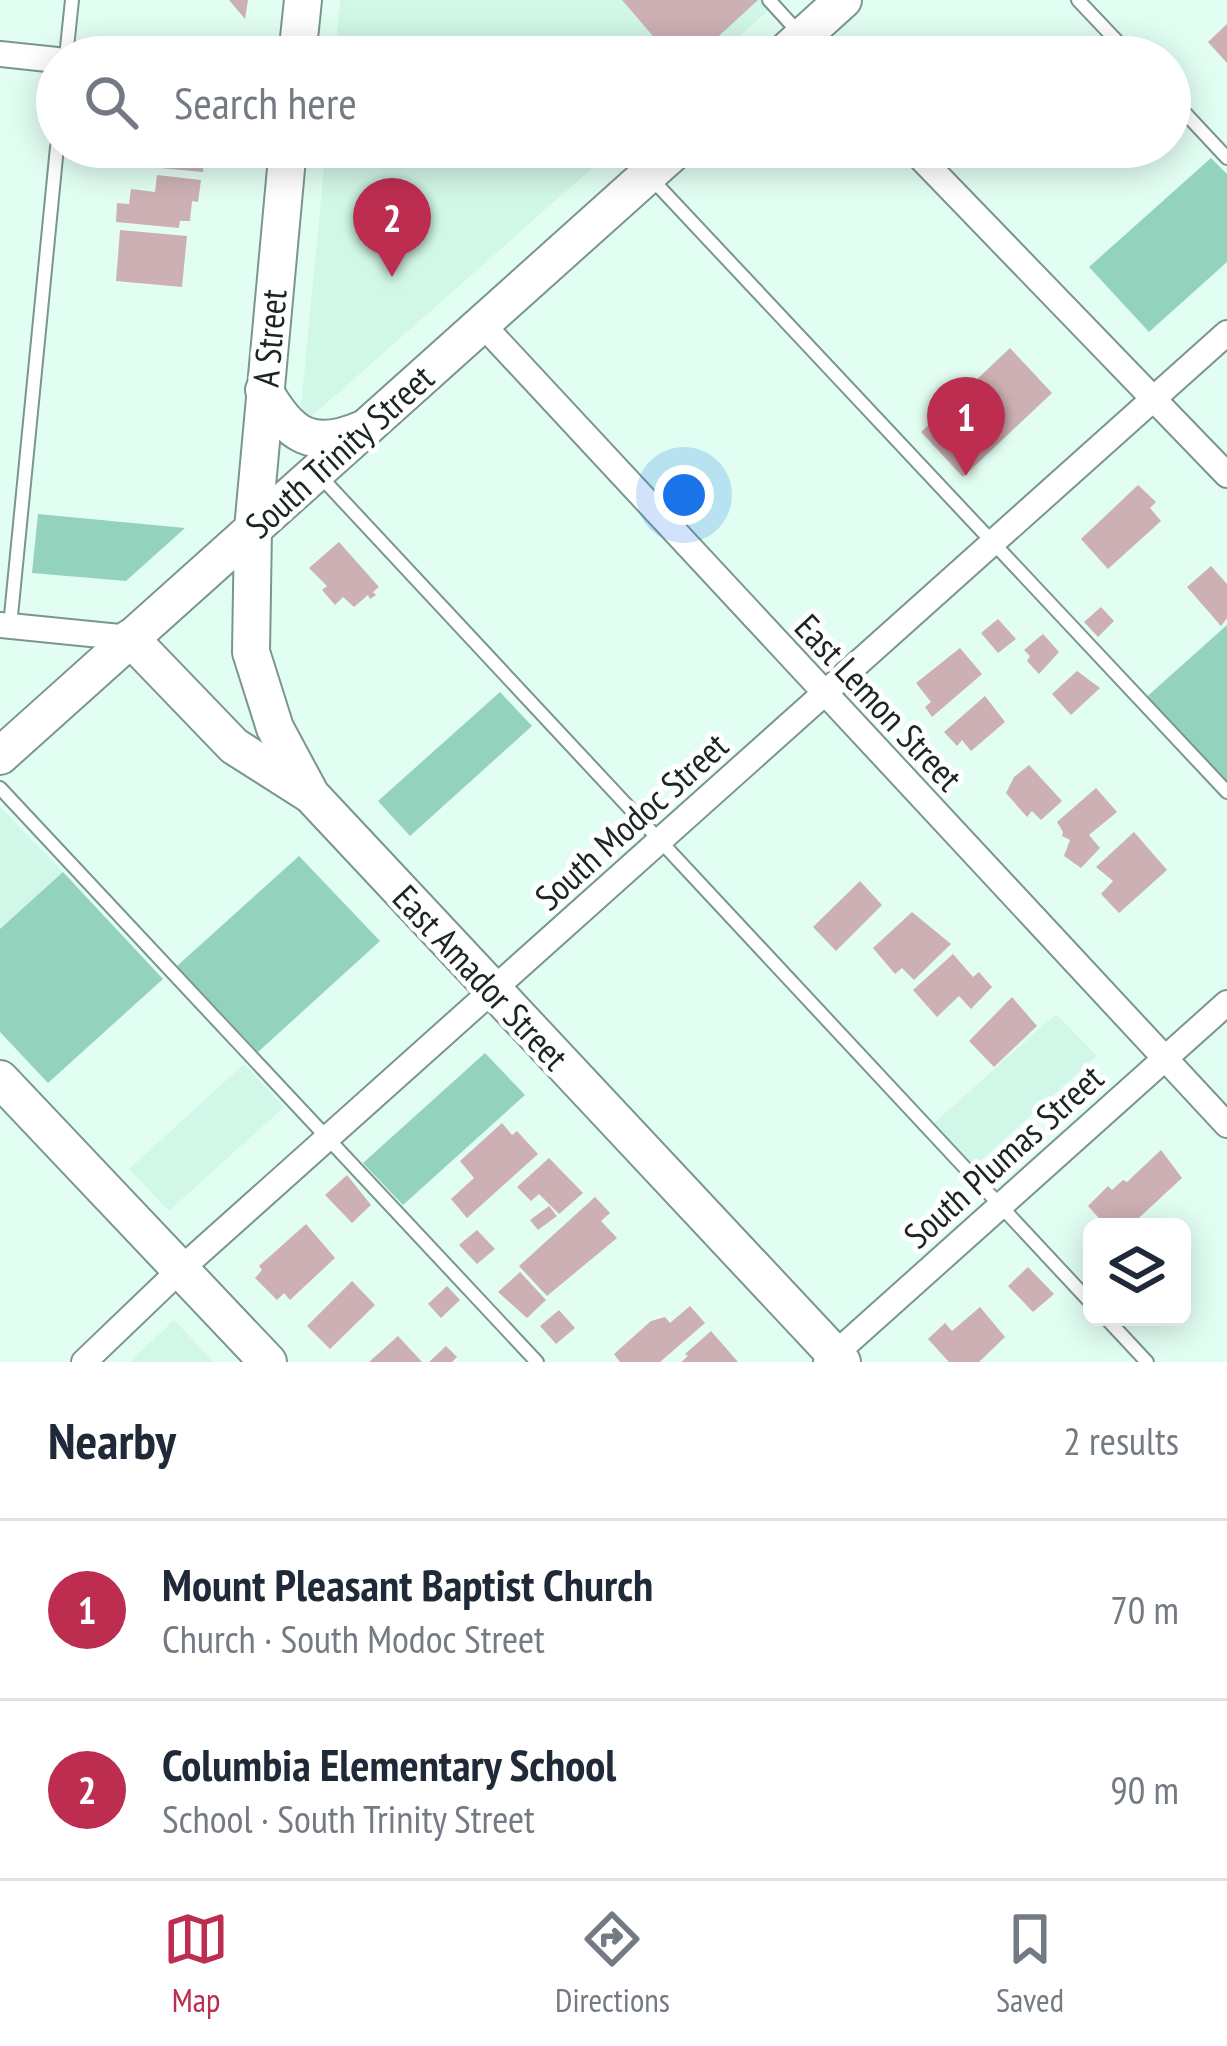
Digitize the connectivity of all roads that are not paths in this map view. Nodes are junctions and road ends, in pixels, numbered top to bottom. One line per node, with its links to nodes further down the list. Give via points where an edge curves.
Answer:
1 (72, 0): 6 (lane)
2 (303, 0): 7 (main road)
3 (770, 0): 8 (lane)
4 (843, 0): 9 (main road)
5 (1078, 0): 10 (lane)
6 (68, 36)
7 (299, 36)
8 (793, 36)
9 (813, 36)
10 (1112, 36)
11 (0, 54): 12 (street)
12 (36, 58)
13 (1191, 120): 14 (lane)
14 (1227, 158)
15 (55, 168): 29 (lane)
16 (286, 168): 22 (main road, A Street)
17 (656, 168): 19 (main road, South Trinity Street)
18 (930, 168): 23 (street)
19 (648, 175): 20 (main road, South Trinity Street); 28 (lane)
20 (482, 324): 24 (main road, South Trinity Street); 31 (street, East Lemon Street)
21 (1227, 333): 23 (street, South Modoc Street)
22 (264, 390): 24 (main road, via 301,434 338,440); 27 (main road, A Street)
23 (1155, 399): 26 (street); 28 (street, South Modoc Street)
24 (367, 428): 25 (main road, South Trinity Street)
25 (316, 472): 27 (main road, South Trinity Street); 36 (lane)
26 (1227, 476)
27 (253, 529): 30 (main road, South Trinity Street); 35 (main road, East Amador Street, via 251,652 275,728)
28 (994, 543): 31 (street, South Modoc Street); 34 (lane)
29 (5, 625): 30 (street)
30 (130, 638): 32 (main road, South Trinity Street); 35 (main road, via 234,746)
31 (824, 696): 36 (street, South Modoc Street); 39 (street, East Lemon Street)
32 (0, 756)
33 (0, 788): 42 (lane)
34 (1227, 792)
35 (310, 795): 37 (main road, East Amador Street)
36 (662, 841): 37 (street, South Modoc Street); 43 (lane)
37 (495, 991): 42 (street, South Modoc Street); 47 (main road, East Amador Street)
38 (1227, 1003): 39 (street, South Plumas Street)
39 (1164, 1060): 41 (street, East Lemon Street); 43 (street, South Plumas Street)
40 (0, 1079): 44 (main road)
41 (1227, 1125)
42 (329, 1140): 44 (street, South Modoc Street); 50 (lane)
43 (1000, 1207): 45 (lane); 47 (street, South Plumas Street)
44 (181, 1269): 48 (street, South Modoc Street); 49 (main road)
45 (1083, 1295)
46 (1114, 1326): 51 (lane)
47 (834, 1359)
48 (84, 1362)
49 (268, 1362)
50 (537, 1362)
51 (1148, 1362)

